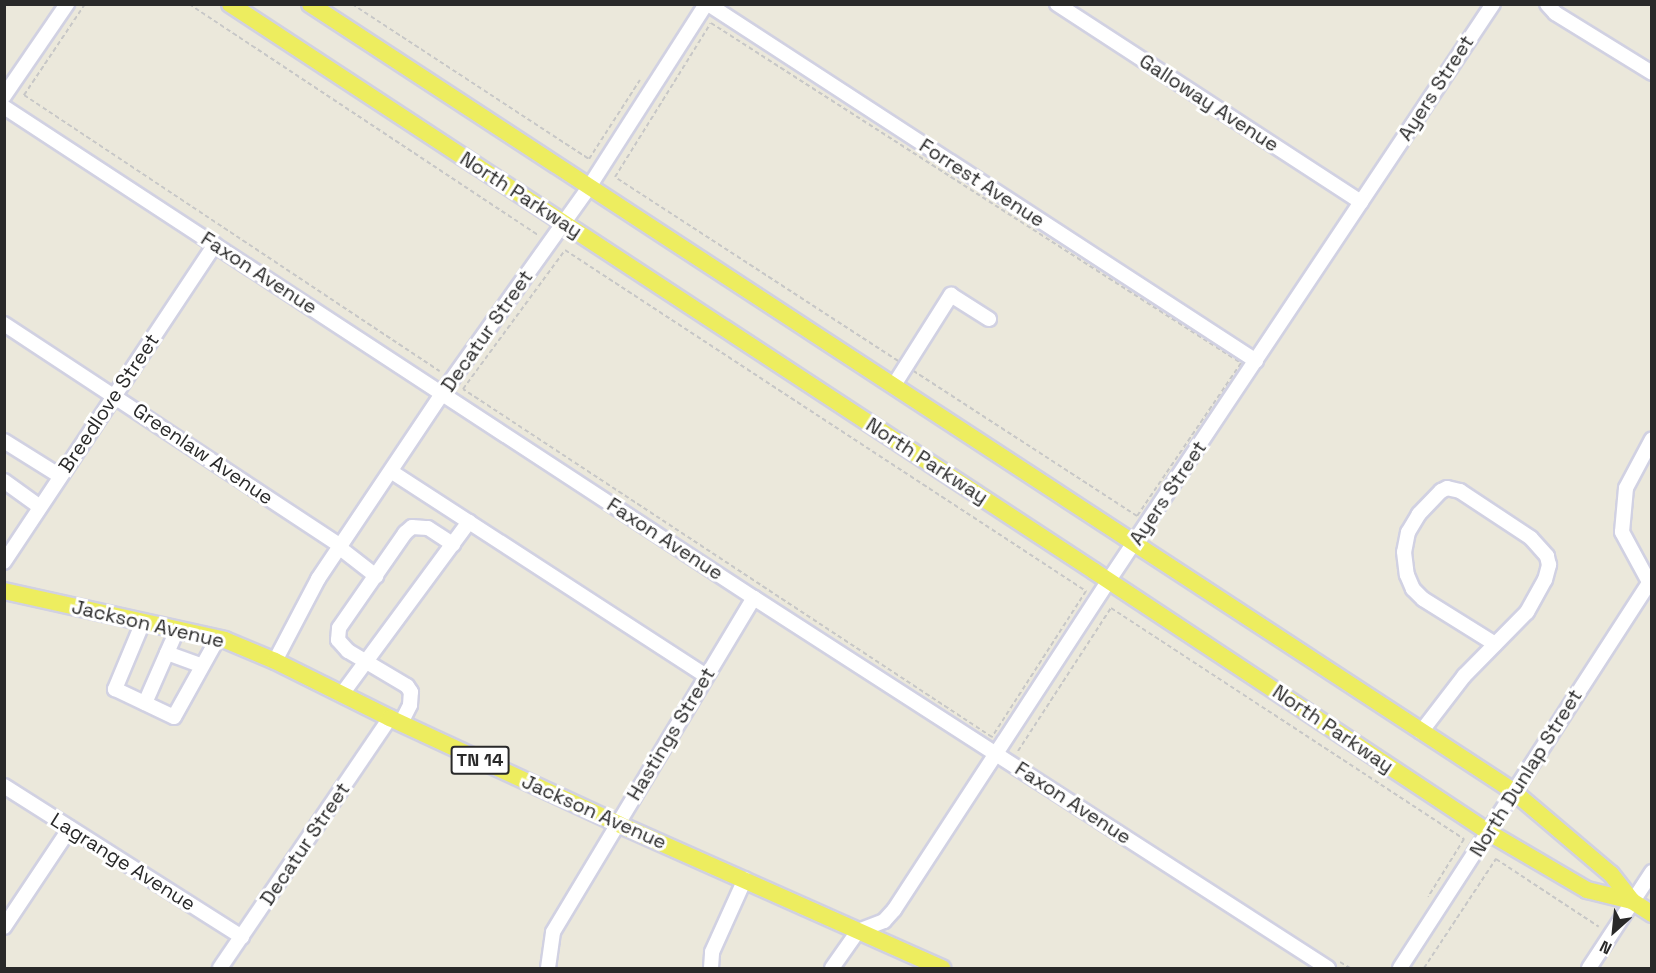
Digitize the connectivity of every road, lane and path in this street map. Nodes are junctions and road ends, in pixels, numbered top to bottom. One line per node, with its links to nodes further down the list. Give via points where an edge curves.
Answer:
1 (67, 4): 13 (street)
2 (85, 4): 23 (path, via 24,95 440,372)
3 (189, 4): 18 (path, via 539,233)
4 (230, 4): 17 (main road, North Parkway)
5 (310, 4): 15 (main road, North Parkway)
6 (352, 4): 11 (path, via 589,159)
7 (707, 4): 15 (street, Decatur Street); 22 (street, Forrest Avenue)
8 (1057, 4): 16 (street, Galloway Avenue)
9 (1493, 4): 16 (street, Ayers Street)
10 (1546, 4): 12 (street)
11 (645, 72)
12 (1652, 73)
13 (4, 96)
14 (4, 107): 19 (street, Faxon Avenue)
15 (589, 187): 17 (street, Decatur Street); 25 (main road, North Parkway)
16 (1361, 202): 22 (street, Ayers Street)
17 (563, 223): 26 (street, Decatur Street); 40 (main road, North Parkway)
18 (532, 243)
19 (215, 245): 26 (street, Faxon Avenue); 27 (street, Breedlove Street)
20 (989, 319): 24 (street, via 951,295)
21 (4, 324): 27 (street, Greenlaw Avenue)
22 (1256, 361): 35 (street, Ayers Street)
23 (446, 363)
24 (905, 367): 24 (path, via 1137,516 1241,363 711,23 615,177); 25 (street)
25 (894, 385): 35 (main road, North Parkway)
26 (443, 392): 30 (street, Decatur Street); 44 (street, Faxon Avenue)
27 (114, 394): 31 (street, Breedlove Street); 37 (street, Greenlaw Avenue)
28 (1652, 439): 41 (street, via 1626,488 1622,532)
29 (4, 441): 31 (street)
30 (392, 472): 34 (street); 37 (street, Decatur Street)
31 (60, 477): 33 (street, Breedlove Street)
32 (4, 481): 33 (street)
33 (40, 507): 38 (street, Breedlove Street)
34 (470, 522): 36 (street); 53 (street)
35 (1136, 542): 40 (street, Ayers Street); 57 (main road, North Parkway)
36 (453, 544): 39 (street, via 428,528 412,527); 51 (street)
37 (341, 547): 39 (street, Greenlaw Avenue); 50 (street, Decatur Street, via 318,579)
38 (4, 562)
39 (376, 576): 51 (street, via 339,628 338,640)
40 (1109, 580): 59 (street, Ayers Street); 64 (main road, North Parkway)
41 (1650, 580): 61 (street, North Dunlap Street)
42 (4, 591): 45 (main road, Jackson Avenue / TN 14)
43 (1086, 591): 43 (path, via 566,250 463,389 992,736)
44 (754, 598): 53 (street, Hastings Street); 59 (street, Faxon Avenue)
45 (143, 622): 46 (main road, Jackson Avenue / TN 14); 55 (street, via 115,689)
46 (177, 630): 47 (main road, Jackson Avenue / TN 14); 49 (street)
47 (218, 638): 50 (main road, Jackson Avenue / TN 14); 52 (street)
48 (1495, 644): 48 (street, via 1527,612 1545,580 1547,556 1532,538 1460,491 1447,488 1419,514 1408,532 1404,552 1407,575 1423,599); 57 (street, via 1464,676)
49 (167, 653): 52 (street); 55 (street)
50 (275, 661): 54 (main road, Jackson Avenue / TN 14)
51 (366, 662): 54 (street); 56 (street, Decatur Street, via 411,692 410,705)
52 (202, 666): 55 (street, via 174,717)
53 (705, 675): 62 (street, Hastings Street)
54 (342, 694): 56 (main road, Jackson Avenue / TN 14)
55 (145, 703)
56 (396, 721): 62 (main road, Jackson Avenue / TN 14); 73 (street, Decatur Street)
57 (1421, 732): 61 (main road, North Parkway)
58 (1017, 753): 67 (path, via 1111,608 1464,839)
59 (997, 754): 72 (street, Ayers Street, via 894,910 884,921); 74 (street, Faxon Avenue)
60 (4, 786): 63 (street, Lagrange Avenue)
61 (1513, 791): 64 (street, North Dunlap Street); 68 (main road, North Parkway, via 1611,874)
62 (618, 824): 66 (main road, Jackson Avenue / TN 14); 76 (street, Hastings Street, via 553,932)
63 (70, 828): 70 (street); 73 (street, Lagrange Avenue)
64 (1488, 832): 68 (main road, North Parkway, via 1587,890); 81 (street, North Dunlap Street)
65 (1652, 872): 68 (street)
66 (745, 879): 72 (main road, Jackson Avenue / TN 14); 77 (street, via 712,952)
67 (1427, 899)
68 (1632, 901): 69 (main road, North Parkway); 83 (street)
69 (1652, 914)
70 (4, 927)
71 (1602, 929): 82 (path, via 1496,859)
72 (858, 931): 78 (street); 79 (main road, Jackson Avenue / TN 14)
73 (242, 937): 75 (street, Decatur Street)
74 (1334, 965): 80 (path)
75 (220, 969)
76 (548, 969)
77 (711, 969)
78 (832, 969)
79 (942, 969)
80 (1350, 969)
81 (1400, 969)
82 (1424, 969)
83 (1588, 969)

